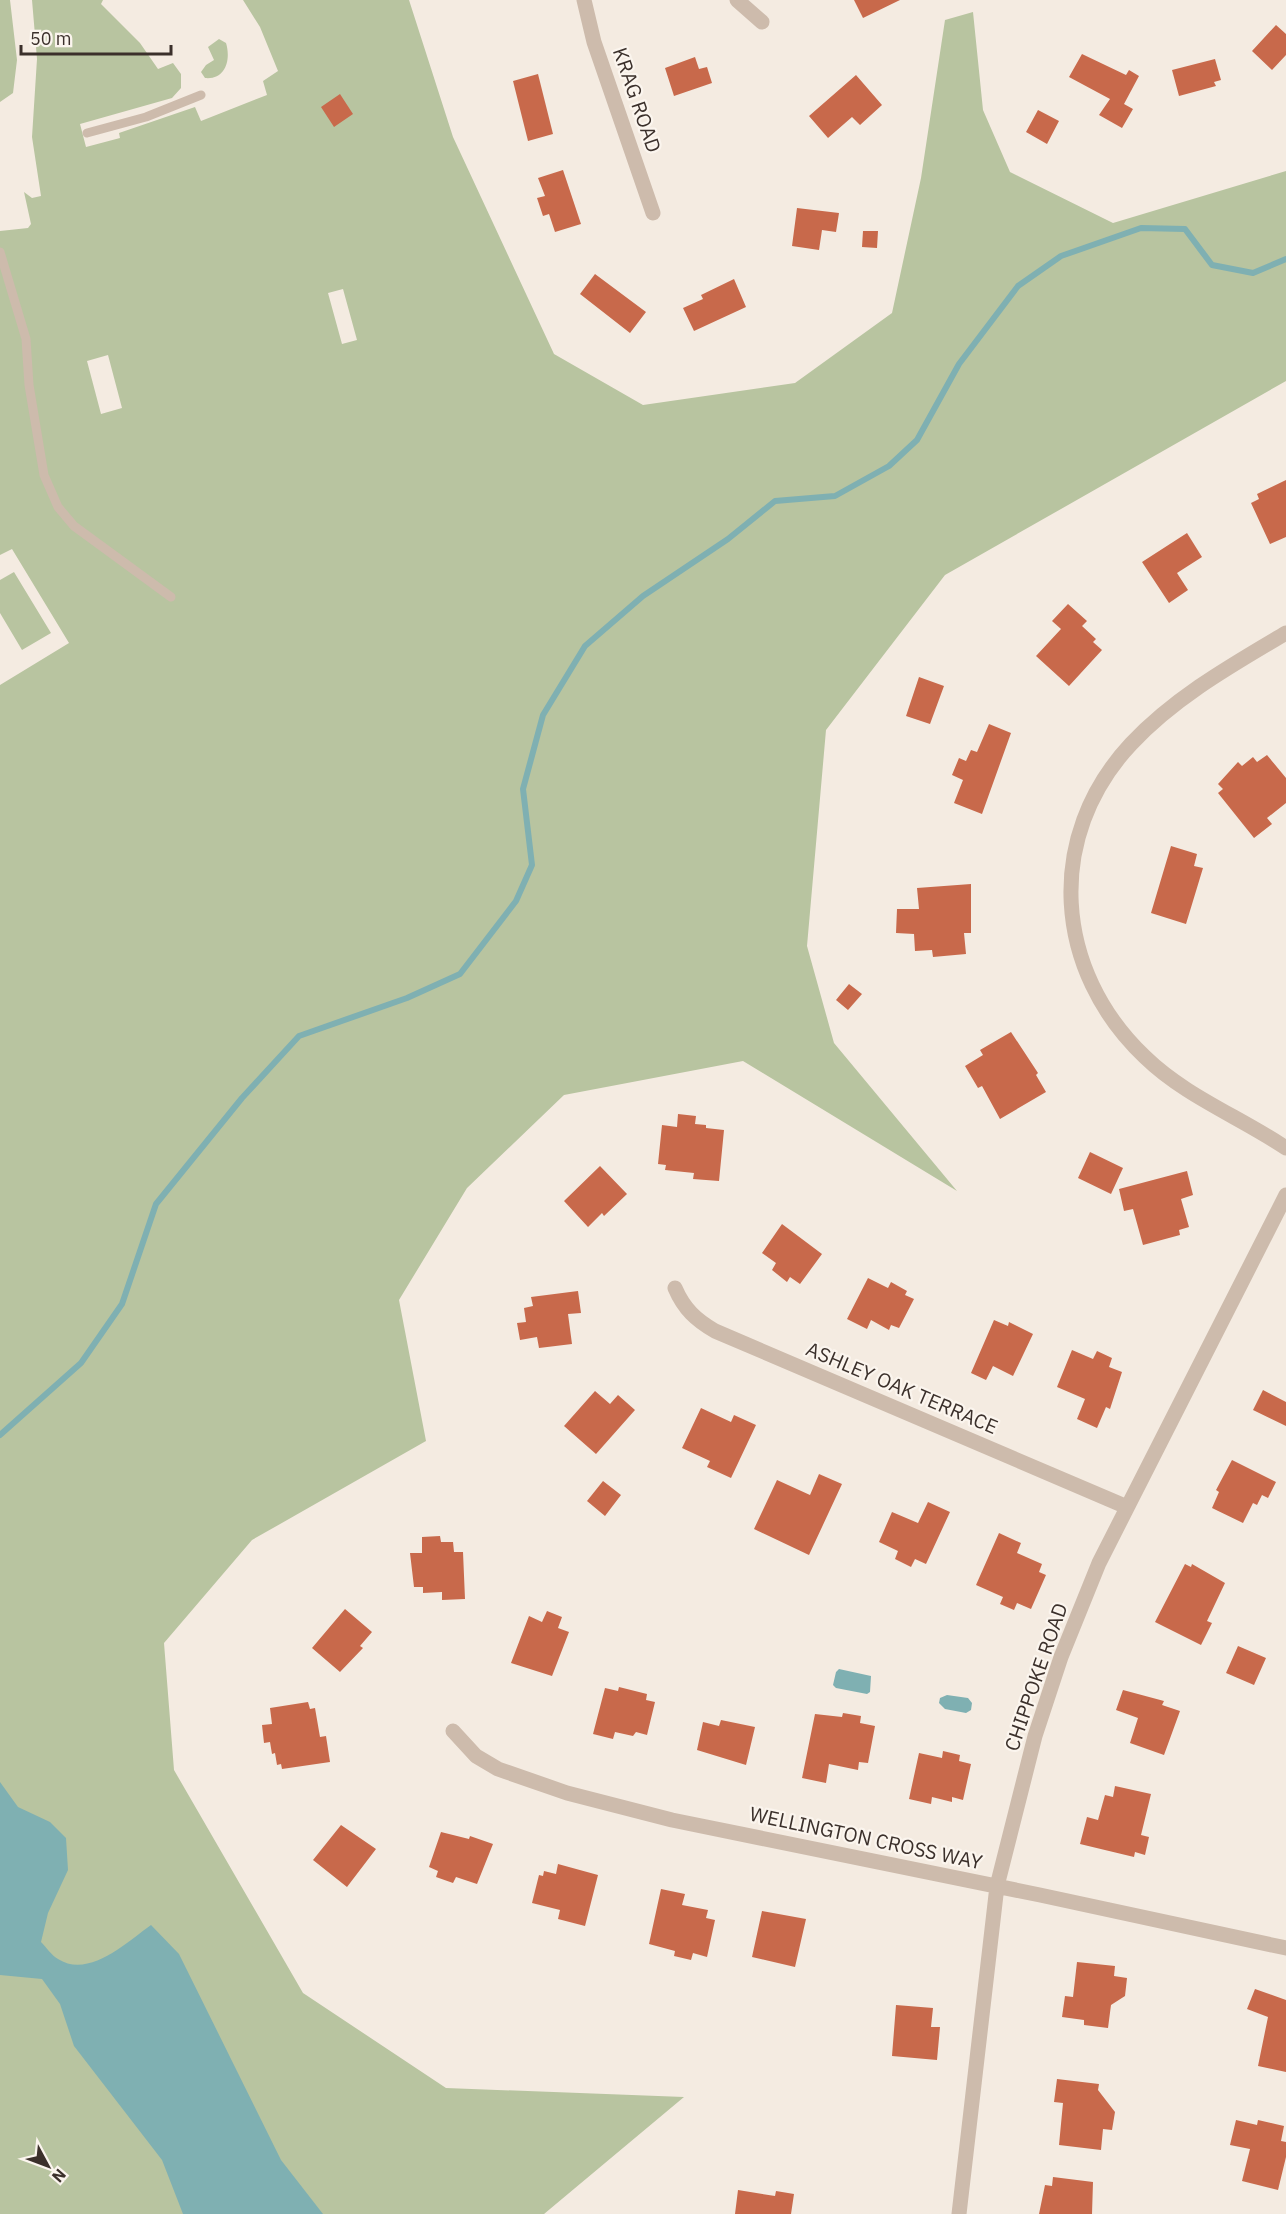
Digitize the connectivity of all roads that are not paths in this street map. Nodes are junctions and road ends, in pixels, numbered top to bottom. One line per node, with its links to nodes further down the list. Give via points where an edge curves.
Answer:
1 (584, 0): 6 (street, KRAG ROAD, via 594,42)
2 (736, 0): 3 (street)
3 (762, 22)
4 (201, 95): 5 (lane, via 146,117)
5 (87, 133)
6 (653, 213)
7 (0, 252): 8 (lane, via 26,339 29,385 44,475 58,507 74,526)
8 (171, 597)
9 (1286, 633): 10 (street, via 1175,704 1129,746 1109,773 1080,835 1070,903 1086,974 1123,1035 1172,1079)
10 (1286, 1148)
11 (1286, 1195): 13 (street, CHIPPOKE ROAD)
12 (675, 1288): 13 (street, ASHLEY OAK TERRACE, via 682,1306 715,1331)
13 (1127, 1507): 15 (street, CHIPPOKE ROAD, via 1099,1563 1061,1657 1035,1736)
14 (453, 1731): 15 (street, WELLINGTON CROSS WAY, via 476,1756 498,1769 567,1793 672,1820)
15 (997, 1886): 16 (street, WELLINGTON CROSS WAY); 17 (street, CHIPPOKE ROAD)
16 (1286, 1948)
17 (959, 2214)

